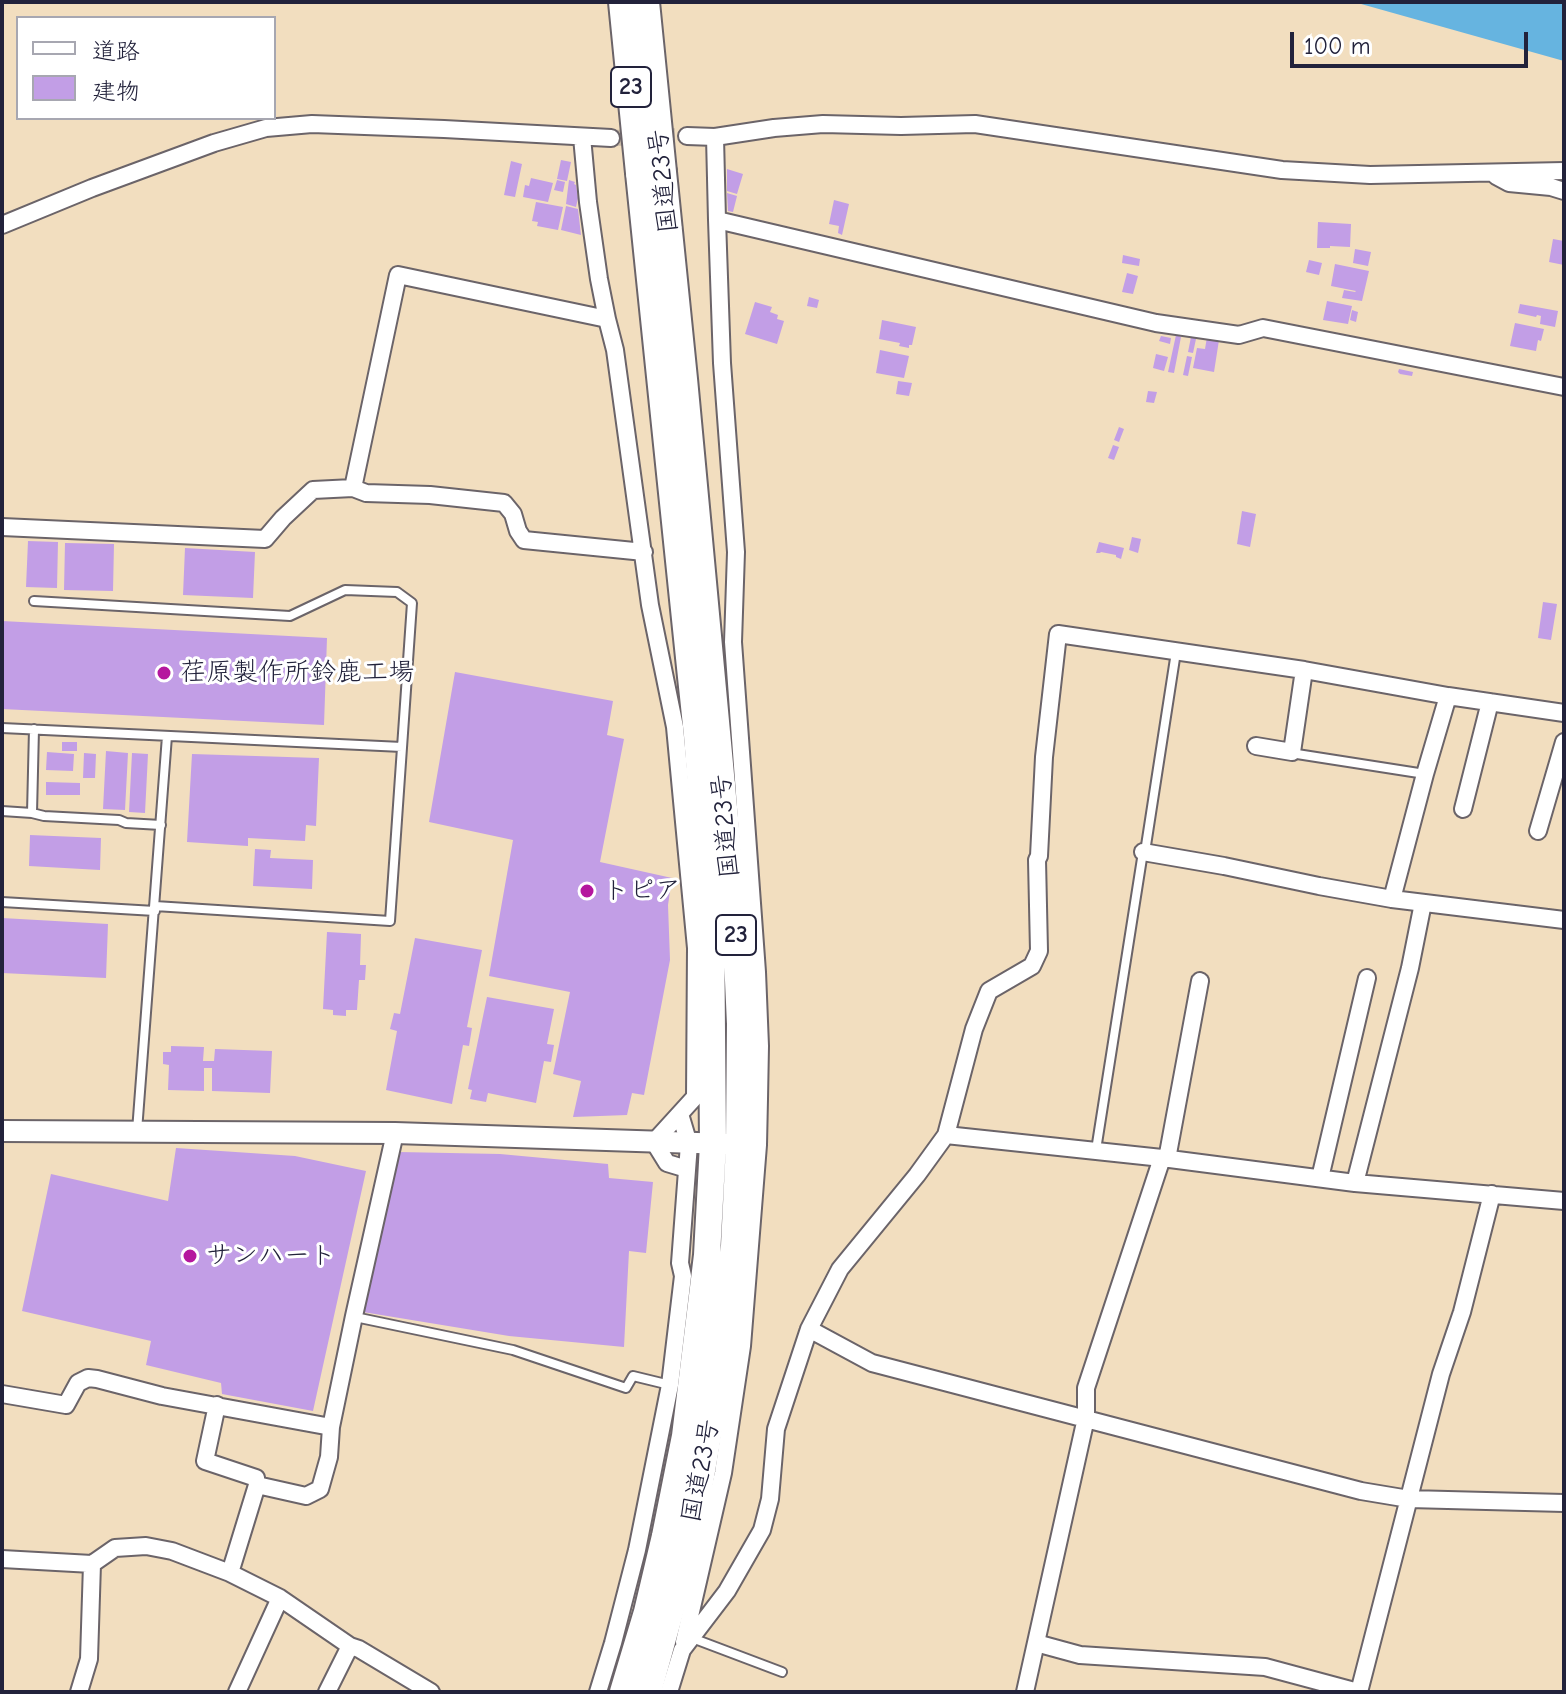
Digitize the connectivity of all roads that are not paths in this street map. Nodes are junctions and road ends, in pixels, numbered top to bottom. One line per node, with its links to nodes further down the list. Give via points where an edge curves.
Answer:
1 (622, 2): 8 (highway, 国道23号 / 23, bridge)
2 (646, 2): 8 (highway, 国道23号 / 23, bridge)
3 (687, 136): 5 (street)
4 (582, 137): 6 (street); 12 (street, via 312,124 266,128); 13 (street)
5 (715, 137): 9 (street, via 823,124 975,124 1282,170); 11 (street)
6 (611, 138)
7 (1564, 171): 9 (street)
8 (651, 172): 51 (highway, 国道23号 / 23, via 711,920); 52 (highway, 国道23号 / 23, via 684,379 736,936)
9 (1490, 173): 10 (street, via 1509,183)
10 (1564, 191)
11 (717, 220): 14 (street, via 1156,323 1239,335 1263,328); 76 (street, via 736,552 733,642 757,972 759,1099 742,1346 723,1473)
12 (2, 225)
13 (607, 319): 15 (street, via 398,275); 17 (street)
14 (1564, 387)
15 (353, 488): 16 (street, via 313,490 265,539); 17 (street, via 504,503 524,540)
16 (2, 527)
17 (644, 552): 45 (street, via 675,727 696,948 695,1097)
18 (34, 601): 29 (lane, via 290,616 345,590 397,592 412,603)
19 (1176, 652): 20 (street); 37 (lane); 49 (street, via 1058,634 1037,860 1039,951 1032,966 989,991)
20 (1304, 670): 21 (street); 30 (street)
21 (1448, 696): 22 (street); 31 (street)
22 (1490, 702): 23 (street); 32 (street)
23 (1564, 713)
24 (2, 728): 25 (lane)
25 (34, 729): 26 (lane); 34 (lane)
26 (167, 736): 29 (lane); 35 (lane)
27 (1564, 742): 36 (street)
28 (1256, 746): 30 (street)
29 (402, 747): 41 (lane, via 390,921)
30 (1292, 752): 31 (lane)
31 (1425, 774): 38 (street)
32 (1463, 809)
33 (2, 811): 34 (lane)
34 (32, 813): 35 (lane)
35 (161, 825): 41 (lane)
36 (1538, 831)
37 (1144, 852): 38 (street); 53 (lane)
38 (1392, 899): 40 (street)
39 (2, 902): 41 (lane)
40 (1423, 903): 42 (street); 57 (street)
41 (155, 909): 47 (lane)
42 (1564, 920)
43 (1367, 978): 56 (street)
44 (1200, 981): 54 (street)
45 (680, 1114): 50 (street); 51 (street)
46 (2, 1131): 47 (street)
47 (137, 1132): 48 (street)
48 (395, 1133): 50 (street); 61 (street)
49 (946, 1135): 53 (street); 62 (street, via 840,1269)
50 (654, 1142): 51 (street); 55 (street, via 667,1163)
51 (701, 1144): 52 (street); 55 (street); 60 (highway, 国道23号 / 23)
52 (739, 1145): 85 (highway, 国道23号 / 23, via 719,1371 679,1580)
53 (1096, 1151): 54 (street)
54 (1164, 1159): 56 (street); 66 (street, via 1086,1388)
55 (687, 1169): 60 (street, via 680,1263)
56 (1320, 1178): 57 (street)
57 (1355, 1183): 58 (street)
58 (1492, 1194): 59 (street); 69 (street)
59 (1564, 1201)
60 (694, 1277): 63 (street, via 679,1326); 84 (highway, 国道23号 / 23, via 685,1436 647,1612)
61 (354, 1316): 63 (lane, via 513,1350 626,1388 633,1376); 67 (street)
62 (809, 1329): 66 (street, via 872,1363); 76 (street, via 776,1429 762,1530 727,1591)
63 (670, 1385): 83 (street, via 637,1550)
64 (2, 1394): 65 (street, via 66,1405 78,1383 88,1378)
65 (217, 1405): 67 (street); 68 (street, via 205,1461 256,1478)
66 (1086, 1418): 69 (street); 75 (street)
67 (331, 1427): 68 (street, via 320,1489 306,1496)
68 (257, 1485): 73 (street)
69 (1409, 1499): 70 (street); 88 (street)
70 (1564, 1503)
71 (2, 1559): 72 (street)
72 (92, 1564): 73 (street, via 115,1548 146,1546); 79 (street, via 89,1659)
73 (230, 1573): 74 (street)
74 (280, 1598): 77 (street); 80 (street)
75 (1036, 1643): 87 (street); 88 (street, via 1080,1655 1265,1667)
76 (687, 1644): 78 (lane); 86 (street)
77 (350, 1646): 81 (street); 82 (street)
78 (782, 1672)
79 (79, 1692)
80 (237, 1692)
81 (327, 1692)
82 (431, 1692)
83 (598, 1692)
84 (623, 1692)
85 (648, 1692)
86 (669, 1692)
87 (1025, 1692)
88 (1358, 1692)

